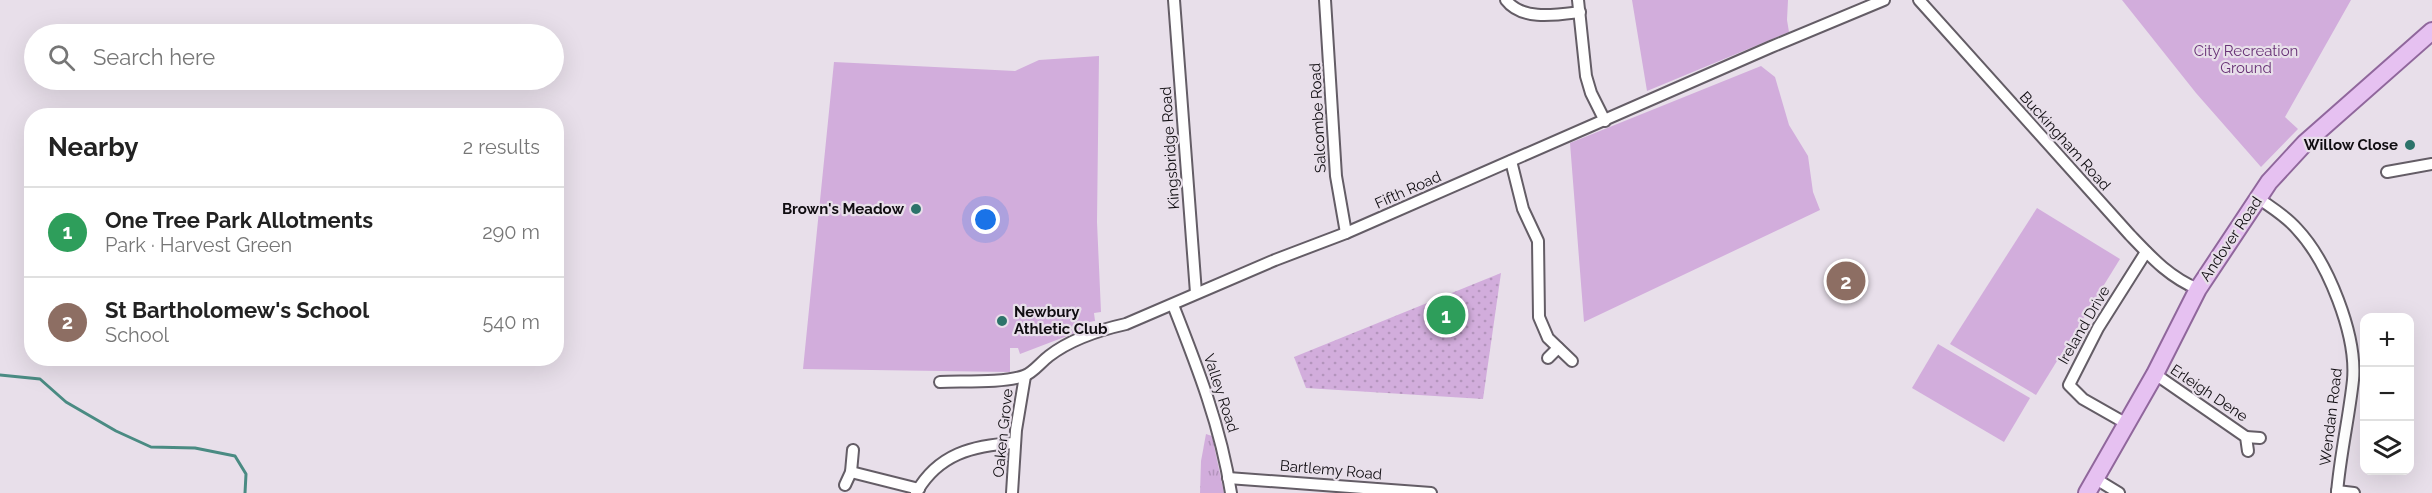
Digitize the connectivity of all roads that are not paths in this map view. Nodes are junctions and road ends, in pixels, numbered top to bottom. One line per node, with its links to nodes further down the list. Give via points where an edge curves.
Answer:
1 (1174, 0): 16 (street, Kingsbridge Road)
2 (1325, 0): 13 (street, Salcombe Road, via 1336,176)
3 (1506, 0): 6 (street, via 1511,7 1529,14 1556,15)
4 (1884, 0): 8 (street, Fifth Road)
5 (1919, 0): 14 (street, Buckingham Road)
6 (1579, 6): 8 (street, via 1586,76)
7 (2432, 31): 12 (main road, Andover Road, via 2305,143)
8 (1605, 121): 9 (street, Fifth Road)
9 (1511, 161): 13 (street, Fifth Road); 18 (street, via 1523,209 1538,241 1539,317 1548,338)
10 (2432, 164): 11 (street)
11 (2387, 172)
12 (2258, 198): 15 (main road, Andover Road); 35 (street, Wendan Road, via 2283,215 2312,247 2338,299 2350,337 2353,378)
13 (1346, 233): 16 (street, Fifth Road)
14 (2146, 252): 15 (street, Buckingham Road, via 2178,281); 24 (street, Ireland Drive, via 2098,328 2069,385 2083,399)
15 (2198, 289): 21 (main road, Andover Road)
16 (1196, 293): 17 (street, Fifth Road)
17 (1173, 305): 22 (street, Fifth Road, via 1085,336 1051,354); 31 (street, Valley Road, via 1209,399)
18 (1558, 348): 19 (street); 20 (street)
19 (1548, 358)
20 (1572, 361)
21 (2155, 374): 24 (main road, Andover Road); 25 (street, Erleigh Dene)
22 (1025, 376): 23 (street); 27 (street, Oaken Grove)
23 (940, 382)
24 (2127, 424): 33 (main road, Andover Road)
25 (2246, 437): 26 (street, Erleigh Dene); 29 (street, Erleigh Dene)
26 (2260, 438)
27 (1016, 443): 34 (street, via 989,444 955,454 934,467); 36 (street, Oaken Grove)
28 (853, 450): 30 (street)
29 (2248, 451)
30 (850, 472): 32 (street); 34 (street)
31 (1228, 478): 37 (street, Valley Road); 38 (street, Bartlemy Road)
32 (845, 485)
33 (2092, 486): 39 (street)
34 (917, 491)
35 (2337, 492): 40 (street)
36 (1012, 493)
37 (1231, 493)
38 (1431, 493)
39 (2119, 493)
40 (2354, 493)

